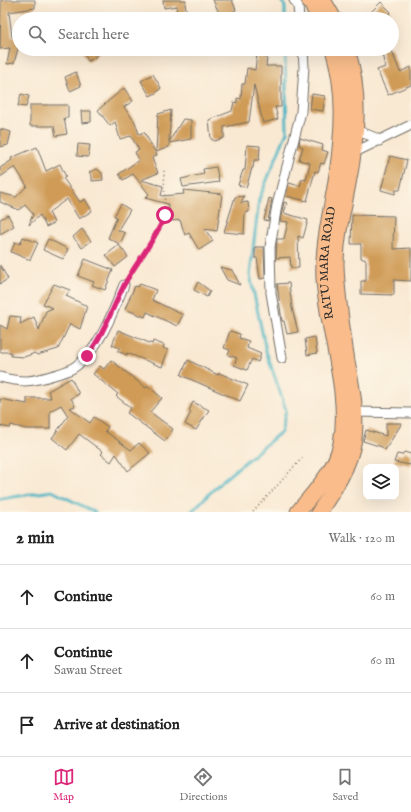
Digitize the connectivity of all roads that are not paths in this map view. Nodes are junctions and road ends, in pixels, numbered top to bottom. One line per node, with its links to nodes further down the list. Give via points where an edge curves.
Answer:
1 (294, 0): 4 (street)
2 (309, 0): 5 (highway)
3 (323, 0): 6 (highway)
4 (298, 12)
5 (316, 12)
6 (330, 12)
7 (303, 56): 15 (street, via 301,112 277,205 270,247 271,293)
8 (335, 56): 19 (highway, RATU MARA ROAD, via 343,90 342,113 337,175 326,230 324,271 343,426 336,459)
9 (349, 56): 11 (highway, RATU MARA ROAD, via 356,92)
10 (411, 125): 12 (street)
11 (356, 130): 12 (street); 13 (highway, RATU MARA ROAD)
12 (378, 141): 13 (street)
13 (353, 153): 17 (highway, RATU MARA ROAD, via 340,223 336,263)
14 (124, 285): 16 (street, via 96,344 77,366 36,381 19,382)
15 (282, 358)
16 (0, 377)
17 (355, 412): 18 (street); 20 (highway, RATU MARA ROAD, via 354,440 348,463)
18 (411, 413)
19 (298, 512)
20 (319, 512)

